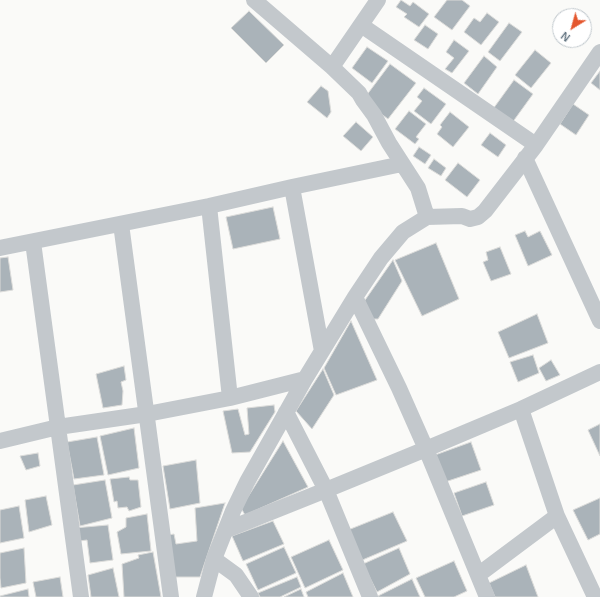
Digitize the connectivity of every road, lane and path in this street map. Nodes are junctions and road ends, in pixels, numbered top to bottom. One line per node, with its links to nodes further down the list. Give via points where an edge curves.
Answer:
1 (254, 0): 5 (street)
2 (378, 0): 3 (street)
3 (361, 25): 5 (street); 6 (street)
4 (600, 52): 6 (street)
5 (332, 67): 8 (street, via 359,93)
6 (536, 145): 7 (street)
7 (526, 158): 11 (street, via 478,217); 16 (street)
8 (402, 164): 9 (street); 11 (street, via 418,188)
9 (292, 188): 10 (street); 17 (street)
10 (209, 206): 12 (street); 20 (street)
11 (427, 217): 15 (street, via 402,232)
12 (121, 224): 13 (street); 23 (street)
13 (33, 242): 14 (street); 24 (street)
14 (0, 248)
15 (355, 297): 17 (street); 26 (street)
16 (600, 321)
17 (322, 351): 19 (street)
18 (600, 372): 21 (street)
19 (305, 379): 20 (street); 22 (street)
20 (230, 398): 23 (street)
21 (521, 408): 26 (street); 28 (street)
22 (286, 412): 27 (street); 29 (street, via 246,482)
23 (147, 414): 24 (street); 33 (street)
24 (58, 428): 25 (street); 32 (street)
25 (0, 441)
26 (426, 449): 27 (street); 31 (street)
27 (326, 490): 29 (street); 36 (street)
28 (557, 516): 31 (street); 38 (street)
29 (226, 530): 30 (street)
30 (214, 559): 34 (street); 35 (street, via 236,575)
31 (478, 575): 37 (street)
32 (81, 597)
33 (171, 597)
34 (204, 597)
35 (251, 597)
36 (370, 597)
37 (487, 597)
38 (595, 597)

